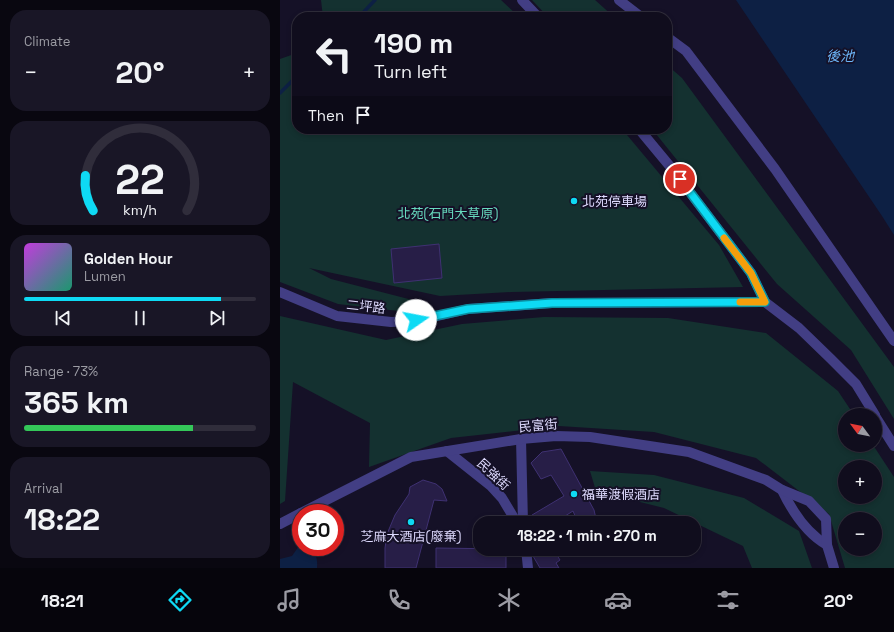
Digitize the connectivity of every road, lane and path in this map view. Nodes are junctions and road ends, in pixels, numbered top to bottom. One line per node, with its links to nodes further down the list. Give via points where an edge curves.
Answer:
1 (522, 0): 3 (street)
2 (619, 0): 4 (street)
3 (533, 12)
4 (635, 12)
5 (672, 41): 9 (street, via 686,51 775,169)
6 (643, 134): 8 (street, via 751,273)
7 (280, 292): 8 (street, 二坪路, via 337,316 391,322 416,320 468,309 552,303)
8 (765, 302): 10 (street, via 799,328 856,384)
9 (894, 341)
10 (871, 408)
11 (882, 426): 13 (street)
12 (521, 439): 14 (street, 民富街); 15 (street, 民富街, via 590,437 689,452 752,474); 18 (street)
13 (894, 446)
14 (447, 450): 16 (street, 民富街, via 411,456); 17 (street, 民強街, via 491,486)
15 (782, 490): 21 (street, via 791,509 816,539); 21 (street, 民富街, via 809,501 826,519)
16 (318, 504)
17 (513, 516)
18 (523, 516)
19 (292, 518): 20 (street, 民富街)
20 (280, 524)
21 (827, 545): 24 (street, 民富街)
22 (527, 556): 23 (street)
23 (528, 568)
24 (834, 568)

